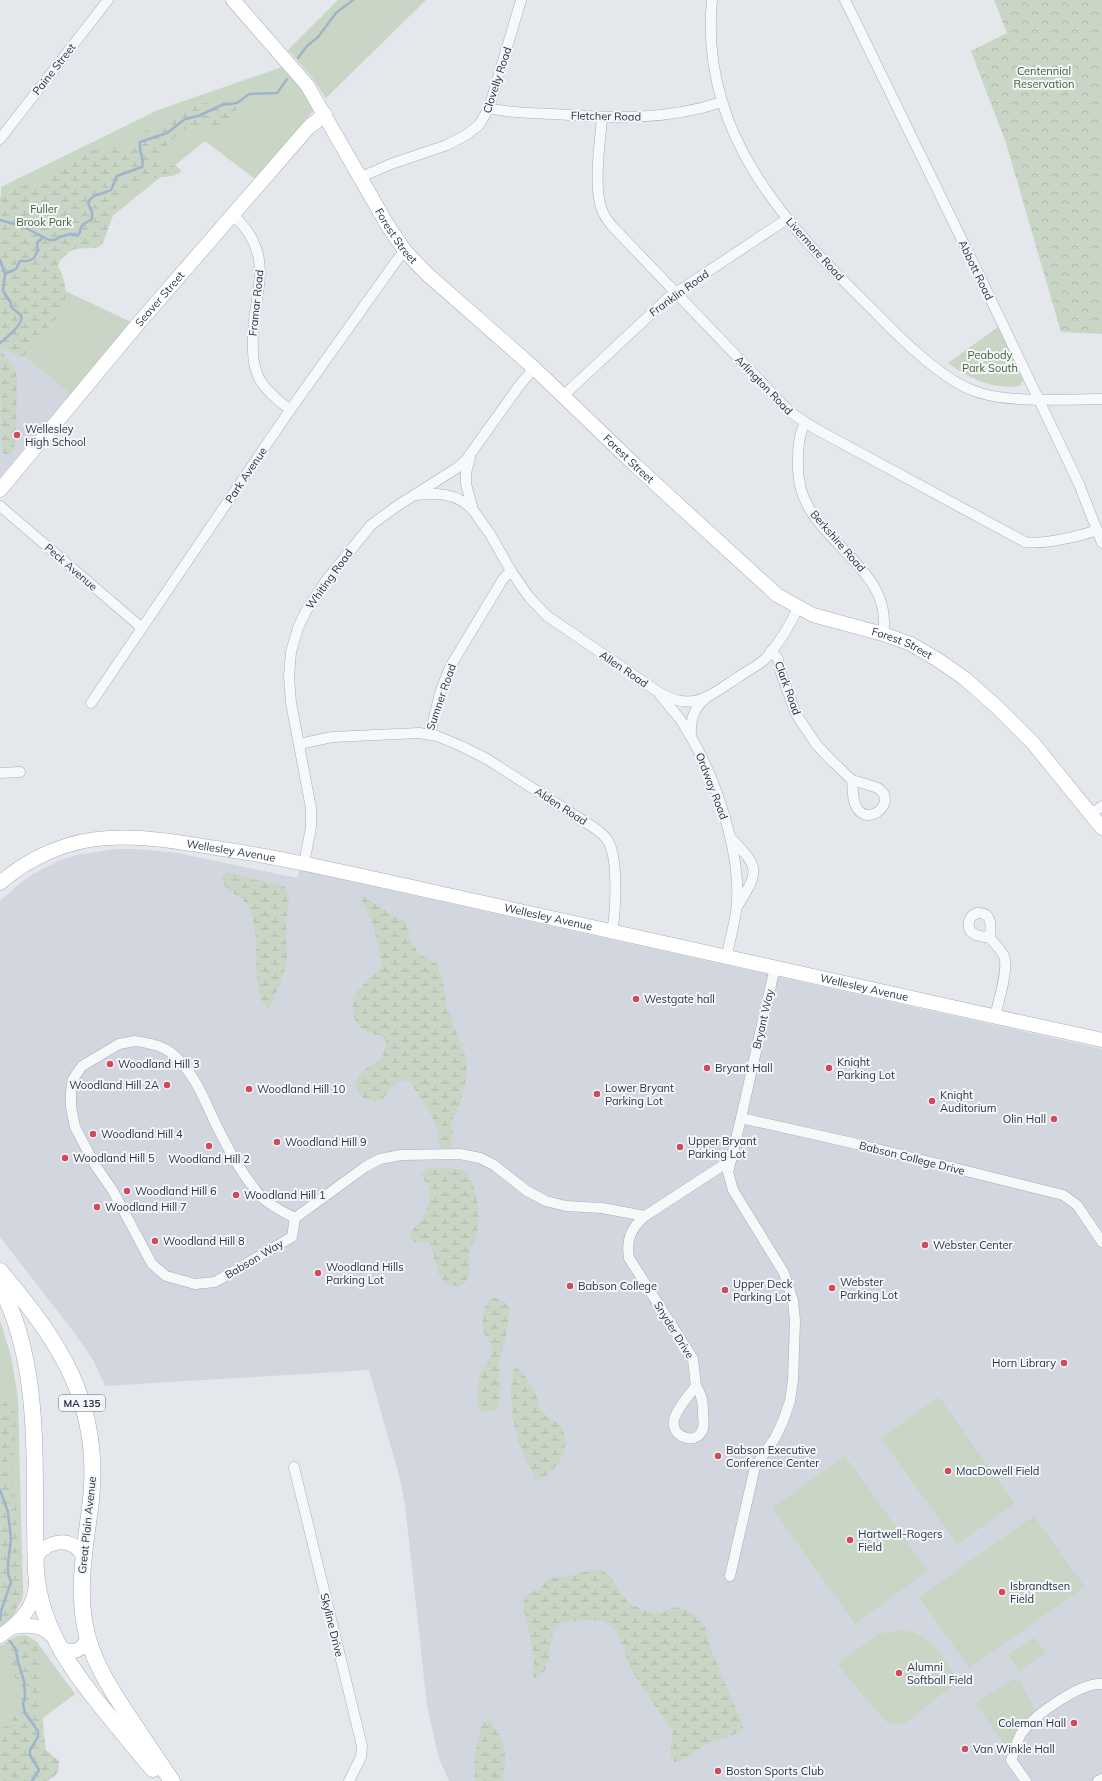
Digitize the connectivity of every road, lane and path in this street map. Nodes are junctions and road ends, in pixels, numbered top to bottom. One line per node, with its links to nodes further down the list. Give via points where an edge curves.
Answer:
1 (108, 0): 10 (street, Paine Street)
2 (233, 0): 8 (street, Forest Street, via 303,79)
3 (521, 0): 7 (street, Clovelly Road)
4 (712, 0): 6 (street, Livermore Road, via 712,56)
5 (844, 0): 18 (street, Abbott Road)
6 (722, 102): 9 (street, Fletcher Road, via 667,115); 13 (street, Livermore Road, via 747,160)
7 (489, 108): 9 (street, Fletcher Road); 11 (street, Clovelly Road, via 479,125 460,138 439,149 392,164)
8 (325, 114): 11 (street, Forest Street); 12 (street, Seaver Street, via 308,128)
9 (602, 118): 15 (street, Arlington Road, via 598,181 602,210 612,226)
10 (0, 139)
11 (361, 178): 14 (street, Forest Street, via 376,208)
12 (233, 215): 20 (street, Framar Road, via 250,237 260,265 261,277 252,337 256,372 266,389); 23 (street, Seaver Street, via 139,322)
13 (788, 219): 15 (street, Franklin Road); 18 (street, Livermore Road, via 831,269 887,325 948,376 965,388 983,394)
14 (405, 251): 16 (street, Forest Street, via 426,273); 20 (street, Park Avenue)
15 (676, 292): 17 (street, Franklin Road, via 652,311); 21 (street, Arlington Road, via 784,406)
16 (534, 368): 17 (street, Forest Street); 22 (street, Whiting Road)
17 (563, 396): 30 (street, Forest Street, via 764,585)
18 (1037, 399): 19 (street, Livermore Road); 27 (street, Abbott Road, via 1079,484)
19 (1102, 399)
20 (290, 410): 31 (street, Park Avenue)
21 (805, 423): 27 (street, Arlington Road, via 1025,542 1040,543); 32 (street, Berkshire Road, via 800,435 798,453 798,476 802,494 813,514 875,587 884,609)
22 (470, 455): 24 (street, Whiting Road, via 457,468); 26 (street, Allen Road, via 466,484)
23 (0, 490)
24 (413, 496): 26 (street, Allen Road, via 449,496 460,500); 39 (street, Whiting Road, via 384,515 366,531 325,582 301,620 292,648 289,672 291,703)
25 (0, 506): 31 (street, Peck Avenue)
26 (473, 510): 29 (street, Allen Road, via 495,541)
27 (1097, 530): 28 (street, Abbott Road)
28 (1102, 543)
29 (511, 571): 34 (street, Allen Road, via 528,597 547,616); 37 (street, Sumner Road, via 503,579 450,667 440,693)
30 (798, 608): 32 (street, Forest Street, via 826,619); 33 (street, Allen Road)
31 (142, 628): 36 (street, Park Avenue)
32 (883, 634): 43 (street, Forest Street, via 929,654 981,693 1032,743)
33 (771, 651): 35 (street, Allen Road, via 762,661); 42 (street, Clark Road, via 778,659 793,706 805,728 822,751)
34 (657, 691): 35 (street, Allen Road, via 682,701); 38 (street, Ordway Road)
35 (705, 698): 38 (street, Ordway Road, via 693,714)
36 (91, 703)
37 (430, 734): 39 (street, Sumner Road, via 332,738); 48 (street, Alden Road, via 487,759 606,838 611,847 614,867 615,911)
38 (691, 736): 44 (street, Ordway Road, via 717,794)
39 (299, 744): 45 (street, Whiting Road, via 312,814)
40 (20, 772): 41 (street)
41 (0, 773)
42 (852, 780)
43 (1099, 819)
44 (730, 837): 47 (street, Ordway Road, via 737,894); 47 (street, Ordway Road, via 750,859 753,868 751,882)
45 (304, 864): 46 (street, Wellesley Avenue, via 160,839 110,838 76,843 54,850); 48 (street, Wellesley Avenue)
46 (2, 878)
47 (736, 907): 50 (street, Ordway Road)
48 (612, 930): 50 (street, Wellesley Avenue)
49 (990, 938): 52 (street, via 1002,952 1005,962)
50 (727, 955): 51 (street, Wellesley Avenue)
51 (775, 967): 52 (street, Wellesley Avenue); 54 (street, Bryant Way)
52 (995, 1017): 53 (street, Wellesley Avenue)
53 (1102, 1040)
54 (741, 1118): 55 (street); 58 (street, Babson College Drive, via 1063,1195 1077,1205)
55 (731, 1160): 56 (street, Snyder Drive); 65 (street, via 728,1172 733,1190 784,1273 793,1301 795,1321 790,1401 775,1438 755,1467)
56 (645, 1216): 57 (street, via 546,1201 480,1158 460,1154 415,1154 380,1159 365,1167); 61 (street, Snyder Drive, via 630,1234 627,1247 629,1258 694,1359)
57 (295, 1218): 57 (street, Babson Way, via 258,1193 224,1140 196,1082 183,1064 169,1051 135,1041 119,1044 82,1066 73,1079 71,1107 75,1127 152,1264 166,1276 195,1284 215,1282 292,1237)
58 (1102, 1242)
59 (0, 1272): 64 (main road, Great Plain Avenue / MA 135, via 59,1349 83,1405 93,1465)
60 (0, 1286): 63 (main road, via 18,1332 30,1384)
61 (696, 1386): 61 (street, Snyder Drive, via 674,1419 676,1433 688,1439 696,1437 704,1426 701,1394)
62 (294, 1467): 75 (street, Skyline Drive, via 362,1746 361,1757)
63 (36, 1557): 64 (street, via 45,1547 58,1542 76,1547); 66 (main road)
64 (84, 1557): 68 (main road, Great Plain Avenue / MA 135, via 82,1593)
65 (730, 1576)
66 (37, 1579): 67 (street, via 32,1603); 70 (main road, via 46,1616)
67 (13, 1627): 69 (street); 70 (street, via 37,1626 48,1632)
68 (87, 1635): 70 (street, via 85,1643 77,1650 66,1650); 74 (main road, Great Plain Avenue / MA 135, via 102,1675)
69 (0, 1636)
70 (56, 1642): 73 (main road, via 84,1687)
71 (1102, 1684): 76 (street, via 1094,1683 1074,1692 1022,1731 1011,1760)
72 (1102, 1779): 77 (street)
73 (165, 1781)
74 (172, 1781)
75 (349, 1781)
76 (1026, 1781)
77 (1098, 1781)

